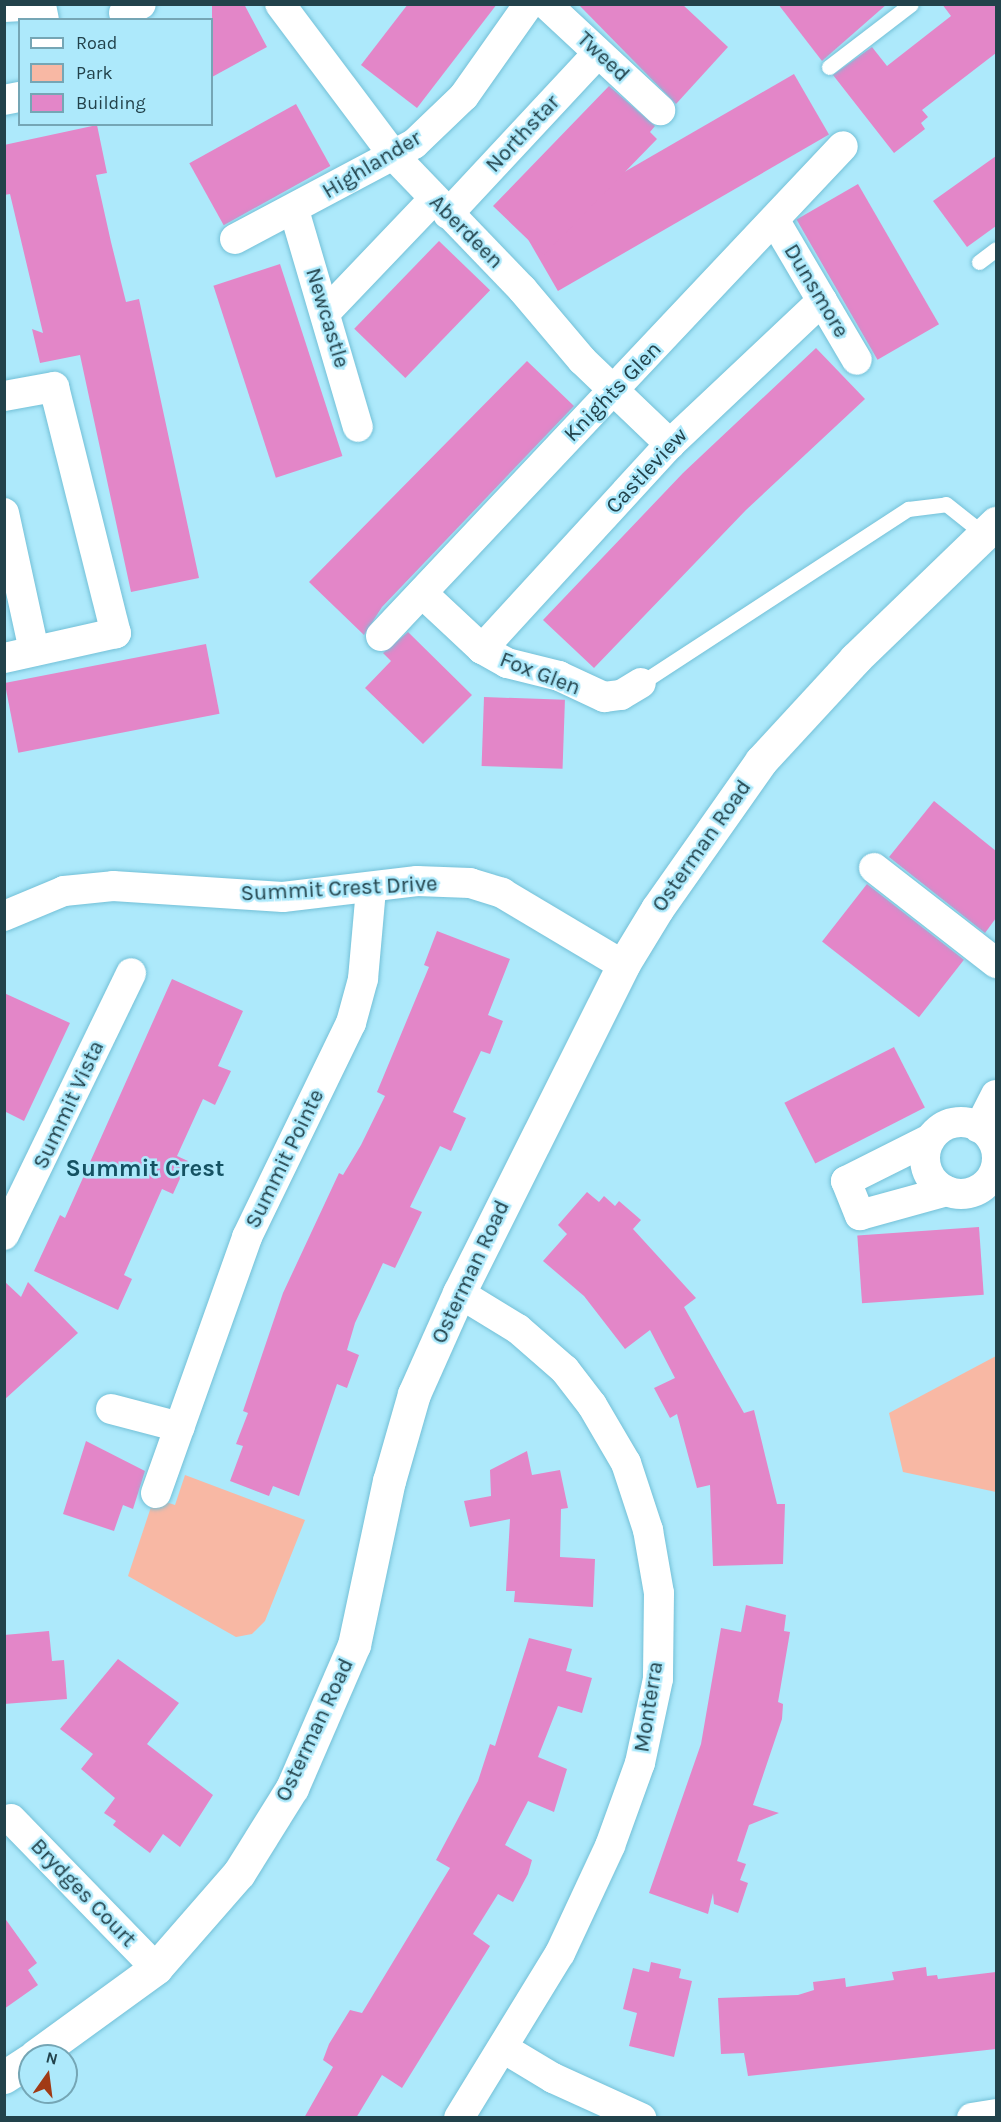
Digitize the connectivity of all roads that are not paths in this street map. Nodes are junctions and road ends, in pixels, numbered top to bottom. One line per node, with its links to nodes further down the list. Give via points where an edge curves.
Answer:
1 (280, 4): 11 (street, Aberdeen)
2 (529, 4): 11 (street, Highlander, via 464,96)
3 (546, 4): 7 (street, Tweed)
4 (911, 4): 8 (lane)
5 (4, 7): 6 (street, via 41,5)
6 (44, 18)
7 (598, 53): 9 (street, Tweed); 12 (street, Northstar)
8 (829, 67)
9 (660, 110)
10 (843, 146): 14 (street, Knights Glen)
11 (394, 156): 12 (street, Aberdeen); 13 (street, Highlander)
12 (441, 207): 19 (street, Northstar); 21 (street, Aberdeen)
13 (294, 210): 15 (street, Highlander); 19 (street, Newcastle)
14 (775, 221): 18 (street, Dunsmore); 21 (street, Knights Glen)
15 (235, 239)
16 (996, 249): 17 (lane)
17 (979, 262)
18 (822, 301): 20 (street, Dunsmore); 24 (street, Castleview)
19 (326, 312): 23 (street, Newcastle)
20 (857, 360)
21 (614, 392): 24 (street, Aberdeen); 27 (street, Knights Glen)
22 (4, 396): 30 (street, via 54,387 116,633)
23 (358, 427)
24 (670, 444): 29 (street, Castleview)
25 (4, 513): 30 (street)
26 (991, 529): 32 (lane, via 946,504 908,508); 37 (street, Osterman Road, via 855,659 761,761)
27 (422, 593): 28 (street, Knights Glen); 29 (street, Fox Glen)
28 (381, 636)
29 (482, 649): 32 (street, Fox Glen, via 595,695 621,695)
30 (34, 651): 31 (street)
31 (4, 658)
32 (641, 683)
33 (874, 868): 36 (street)
34 (371, 889): 35 (street, Summit Crest Drive, via 283,897 113,886 64,891); 37 (street, Summit Crest Drive, via 417,881 470,883 502,893); 47 (street, Summit Pointe, via 363,979 351,1023 247,1238)
35 (4, 916)
36 (996, 963)
37 (623, 965): 45 (street, Osterman Road)
38 (131, 973): 43 (street, Summit Vista)
39 (996, 1095): 40 (street)
40 (979, 1128): 41 (street, via 949,1124); 42 (street, via 996,1153 991,1178 972,1193)
41 (930, 1139): 42 (street, via 925,1163 936,1185); 42 (street, via 846,1181 860,1215)
42 (947, 1191)
43 (13, 1200): 44 (street, Summit Vista)
44 (4, 1234)
45 (459, 1293): 50 (street, Osterman Road, via 414,1394 389,1481 354,1645 331,1708 292,1788 239,1873); 52 (street, Monterra, via 518,1329 565,1370 592,1405 626,1463 648,1530 659,1593 658,1679 640,1763 610,1846 560,1953)
46 (111, 1409): 47 (street)
47 (180, 1427): 48 (street, Summit Pointe)
48 (156, 1493)
49 (11, 1819): 50 (street, Brydges Court)
50 (156, 1968): 51 (street, Osterman Road)
51 (52, 2044)
52 (503, 2048): 56 (street, Monterra); 57 (street)
53 (18, 2068): 54 (street)
54 (4, 2077)
55 (996, 2114): 58 (street)
56 (459, 2118)
57 (641, 2118)
58 (972, 2118)

